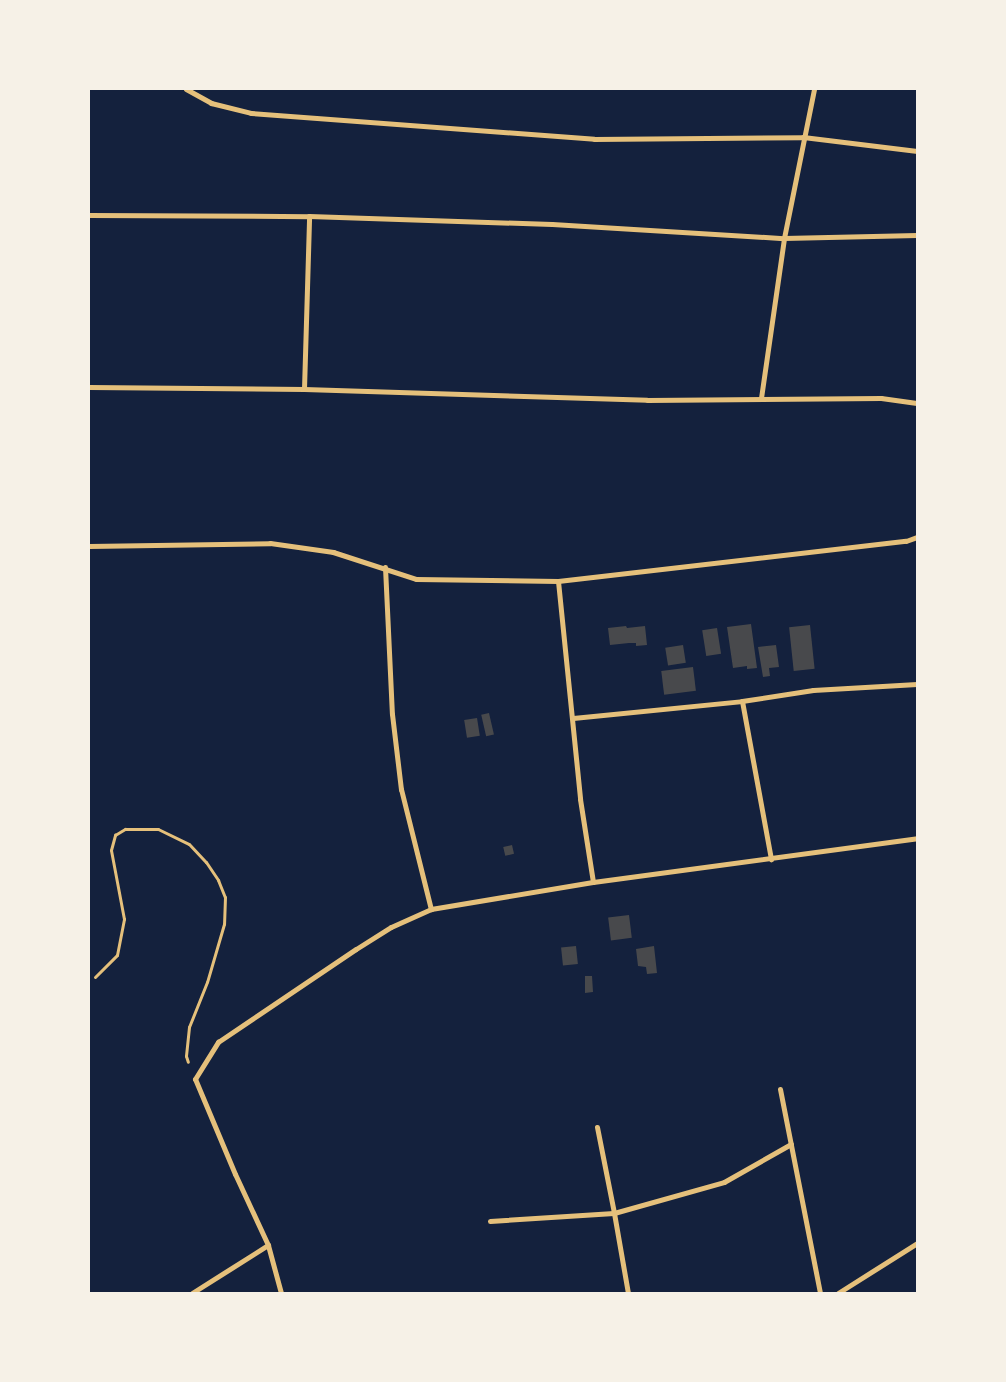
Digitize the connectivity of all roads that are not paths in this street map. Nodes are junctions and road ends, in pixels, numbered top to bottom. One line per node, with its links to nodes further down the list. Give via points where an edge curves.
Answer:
1 (186, 89): 3 (street, via 211,103 251,113 594,139)
2 (814, 89): 3 (street)
3 (804, 137): 4 (street); 8 (street)
4 (917, 151)
5 (89, 214): 6 (street)
6 (309, 216): 8 (street, via 552,224); 10 (street)
7 (917, 235): 8 (street)
8 (784, 238): 11 (street)
9 (89, 387): 10 (street)
10 (304, 389): 11 (street, via 646,400)
11 (762, 398): 12 (street, via 881,398)
12 (917, 402)
13 (917, 537): 16 (street, via 906,541)
14 (89, 546): 15 (street, via 270,543 333,552)
15 (385, 567): 16 (street, via 416,579); 23 (street, via 392,714 401,789)
16 (558, 581): 19 (street)
17 (917, 684): 18 (street, via 813,690)
18 (742, 702): 19 (street); 21 (street)
19 (573, 718): 22 (street, via 580,799)
20 (917, 838): 21 (street)
21 (771, 860): 22 (street)
22 (593, 882): 23 (street)
23 (431, 909): 30 (street, via 363,944 218,1042 195,1079)
24 (780, 1089): 26 (street)
25 (597, 1127): 27 (street)
26 (790, 1144): 27 (street, via 724,1182); 34 (street)
27 (614, 1213): 28 (street); 33 (street)
28 (490, 1220)
29 (917, 1243): 35 (street)
30 (268, 1245): 31 (street); 32 (street)
31 (192, 1293)
32 (281, 1293)
33 (628, 1293)
34 (820, 1293)
35 (838, 1293)

